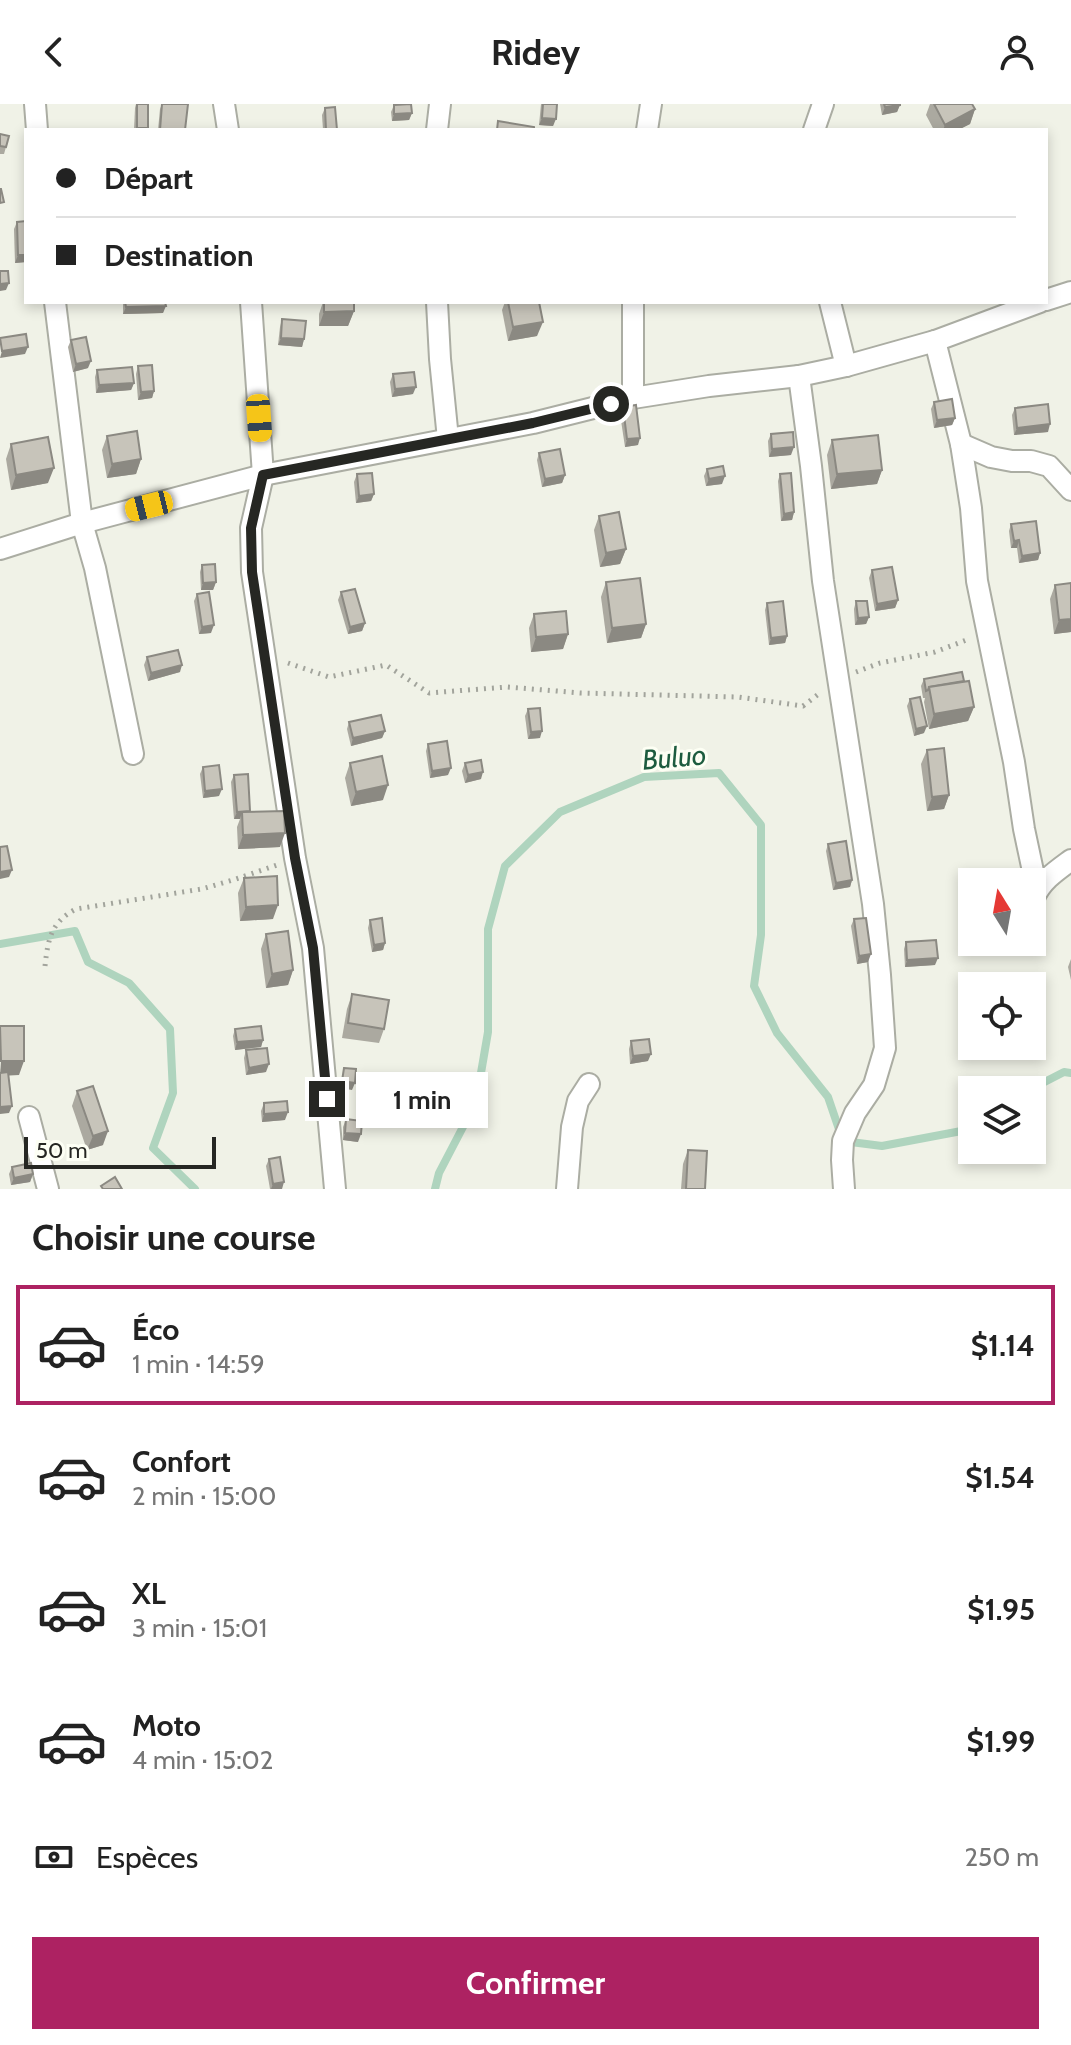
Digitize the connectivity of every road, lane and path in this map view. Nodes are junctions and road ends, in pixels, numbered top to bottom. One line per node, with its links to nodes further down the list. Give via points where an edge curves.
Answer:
1 (35, 104): 6 (street)
2 (224, 104): 7 (street)
3 (440, 104): 8 (street)
4 (651, 104): 9 (street)
5 (823, 104): 10 (street)
6 (37, 128)
7 (228, 128)
8 (437, 128)
9 (647, 128)
10 (815, 128)
11 (1071, 292): 12 (street)
12 (1048, 299)
13 (55, 304): 27 (street)
14 (251, 304): 25 (street)
15 (437, 304): 23 (street)
16 (633, 304): 22 (street)
17 (830, 304): 20 (street)
18 (1035, 304): 19 (street)
19 (935, 341): 20 (street); 24 (street)
20 (846, 366): 21 (street)
21 (799, 376): 22 (street); 31 (street)
22 (633, 398): 23 (street)
23 (448, 439): 25 (street)
24 (961, 444): 26 (street, via 991,457 1049,466); 29 (street)
25 (263, 475): 27 (street); 30 (street, via 251,528)
26 (1071, 490)
27 (82, 523): 28 (street); 32 (street)
28 (0, 549)
29 (987, 633): 31 (path); 35 (street)
30 (264, 654): 31 (path, via 329,677 386,665 429,693 507,687 738,697 803,706); 33 (street)
31 (838, 679): 43 (street, via 873,904 885,1048 874,1085 843,1141)
32 (133, 754)
33 (295, 858): 37 (path, via 202,889 76,909 56,923); 41 (street, via 313,948)
34 (1071, 860): 36 (street)
35 (1030, 868)
36 (1046, 881)
37 (45, 966)
38 (589, 1084): 42 (street, via 572,1127)
39 (29, 1117): 40 (street)
40 (48, 1189)
41 (335, 1189)
42 (567, 1189)
43 (844, 1189)

